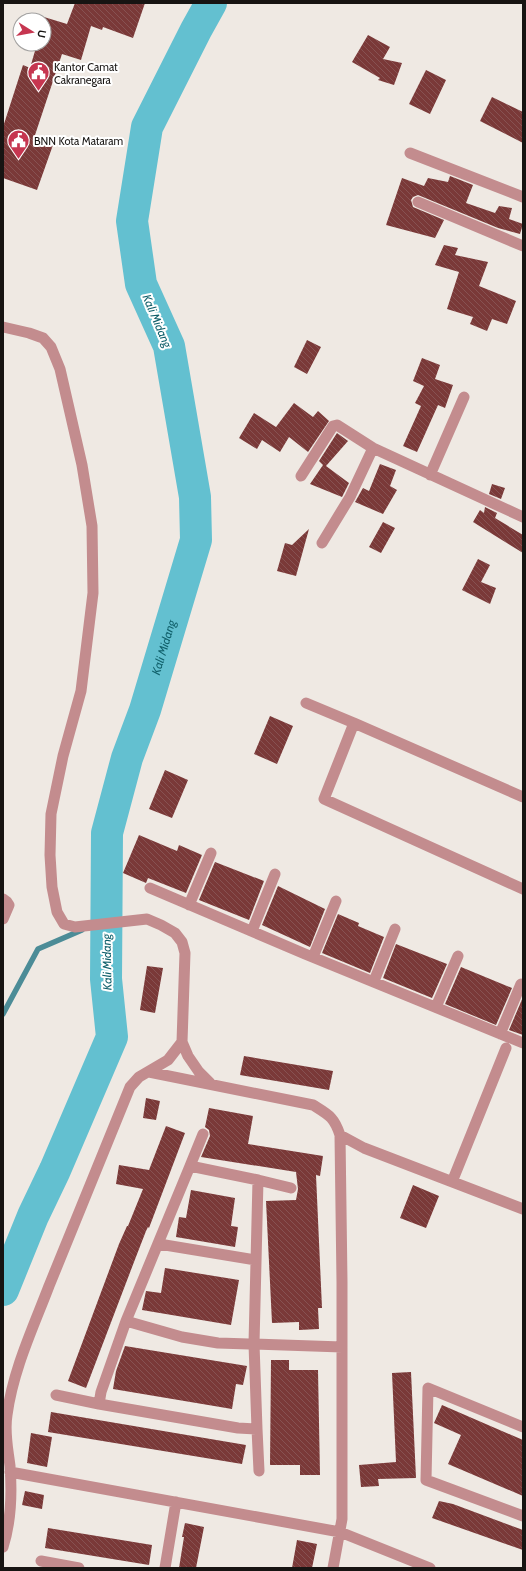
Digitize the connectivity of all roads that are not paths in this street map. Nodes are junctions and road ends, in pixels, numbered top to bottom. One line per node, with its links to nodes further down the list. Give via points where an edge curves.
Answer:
1 (410, 153): 2 (street)
2 (523, 196)
3 (418, 202): 4 (street)
4 (523, 246)
5 (3, 327): 31 (street, via 43,338 51,347 60,369 80,457 92,526 92,593 81,691 63,756 51,814 50,855 57,912 64,924 75,927 147,920 162,925 174,933 182,942 185,952)
6 (464, 397): 8 (street)
7 (373, 448): 8 (street); 9 (street, via 339,425 335,425); 11 (street, via 350,496)
8 (430, 475): 10 (street)
9 (301, 476)
10 (523, 517)
11 (322, 543)
12 (306, 703): 13 (street)
13 (354, 724): 14 (street); 18 (street, via 324,799)
14 (523, 797)
15 (211, 853): 21 (street)
16 (275, 874): 24 (street)
17 (150, 888): 21 (street)
18 (523, 889)
19 (3, 899): 22 (street, via 9,905)
20 (336, 901): 26 (street)
21 (189, 904): 24 (street)
22 (3, 919)
23 (395, 929): 27 (street)
24 (252, 931): 26 (street)
25 (458, 956): 29 (street)
26 (313, 957): 27 (street)
27 (374, 982): 29 (street)
28 (521, 984): 30 (street)
29 (436, 1007): 30 (street)
30 (500, 1034): 32 (street)
31 (182, 1042): 34 (street, via 168,1060); 35 (street, via 198,1072)
32 (523, 1043)
33 (506, 1048): 40 (street)
34 (149, 1072): 35 (street); 53 (street, via 139,1077 130,1087 18,1366 6,1416)
35 (210, 1083): 37 (street, via 313,1105 326,1112 335,1122)
36 (203, 1134): 38 (street)
37 (340, 1135): 40 (street, via 364,1148); 47 (street)
38 (190, 1166): 39 (street); 43 (street)
39 (258, 1180): 41 (street); 44 (street)
40 (452, 1182): 42 (street)
41 (291, 1188)
42 (523, 1209)
43 (159, 1244): 44 (street); 45 (street)
44 (256, 1260): 46 (street)
45 (126, 1321): 46 (street, via 182,1337 218,1343); 49 (street)
46 (254, 1344): 47 (street); 51 (street)
47 (342, 1347): 56 (street)
48 (56, 1394): 49 (street)
49 (99, 1404): 51 (street)
50 (523, 1427): 55 (street, via 428,1388 426,1480)
51 (256, 1429): 52 (street)
52 (259, 1471)
53 (10, 1472): 54 (street); 57 (street, via 11,1501)
54 (176, 1502): 56 (street); 60 (street)
55 (523, 1515)
56 (340, 1532): 61 (street); 62 (street)
57 (3, 1547)
58 (41, 1561): 59 (street)
59 (79, 1568)
60 (165, 1568)
61 (333, 1568)
62 (430, 1568)

